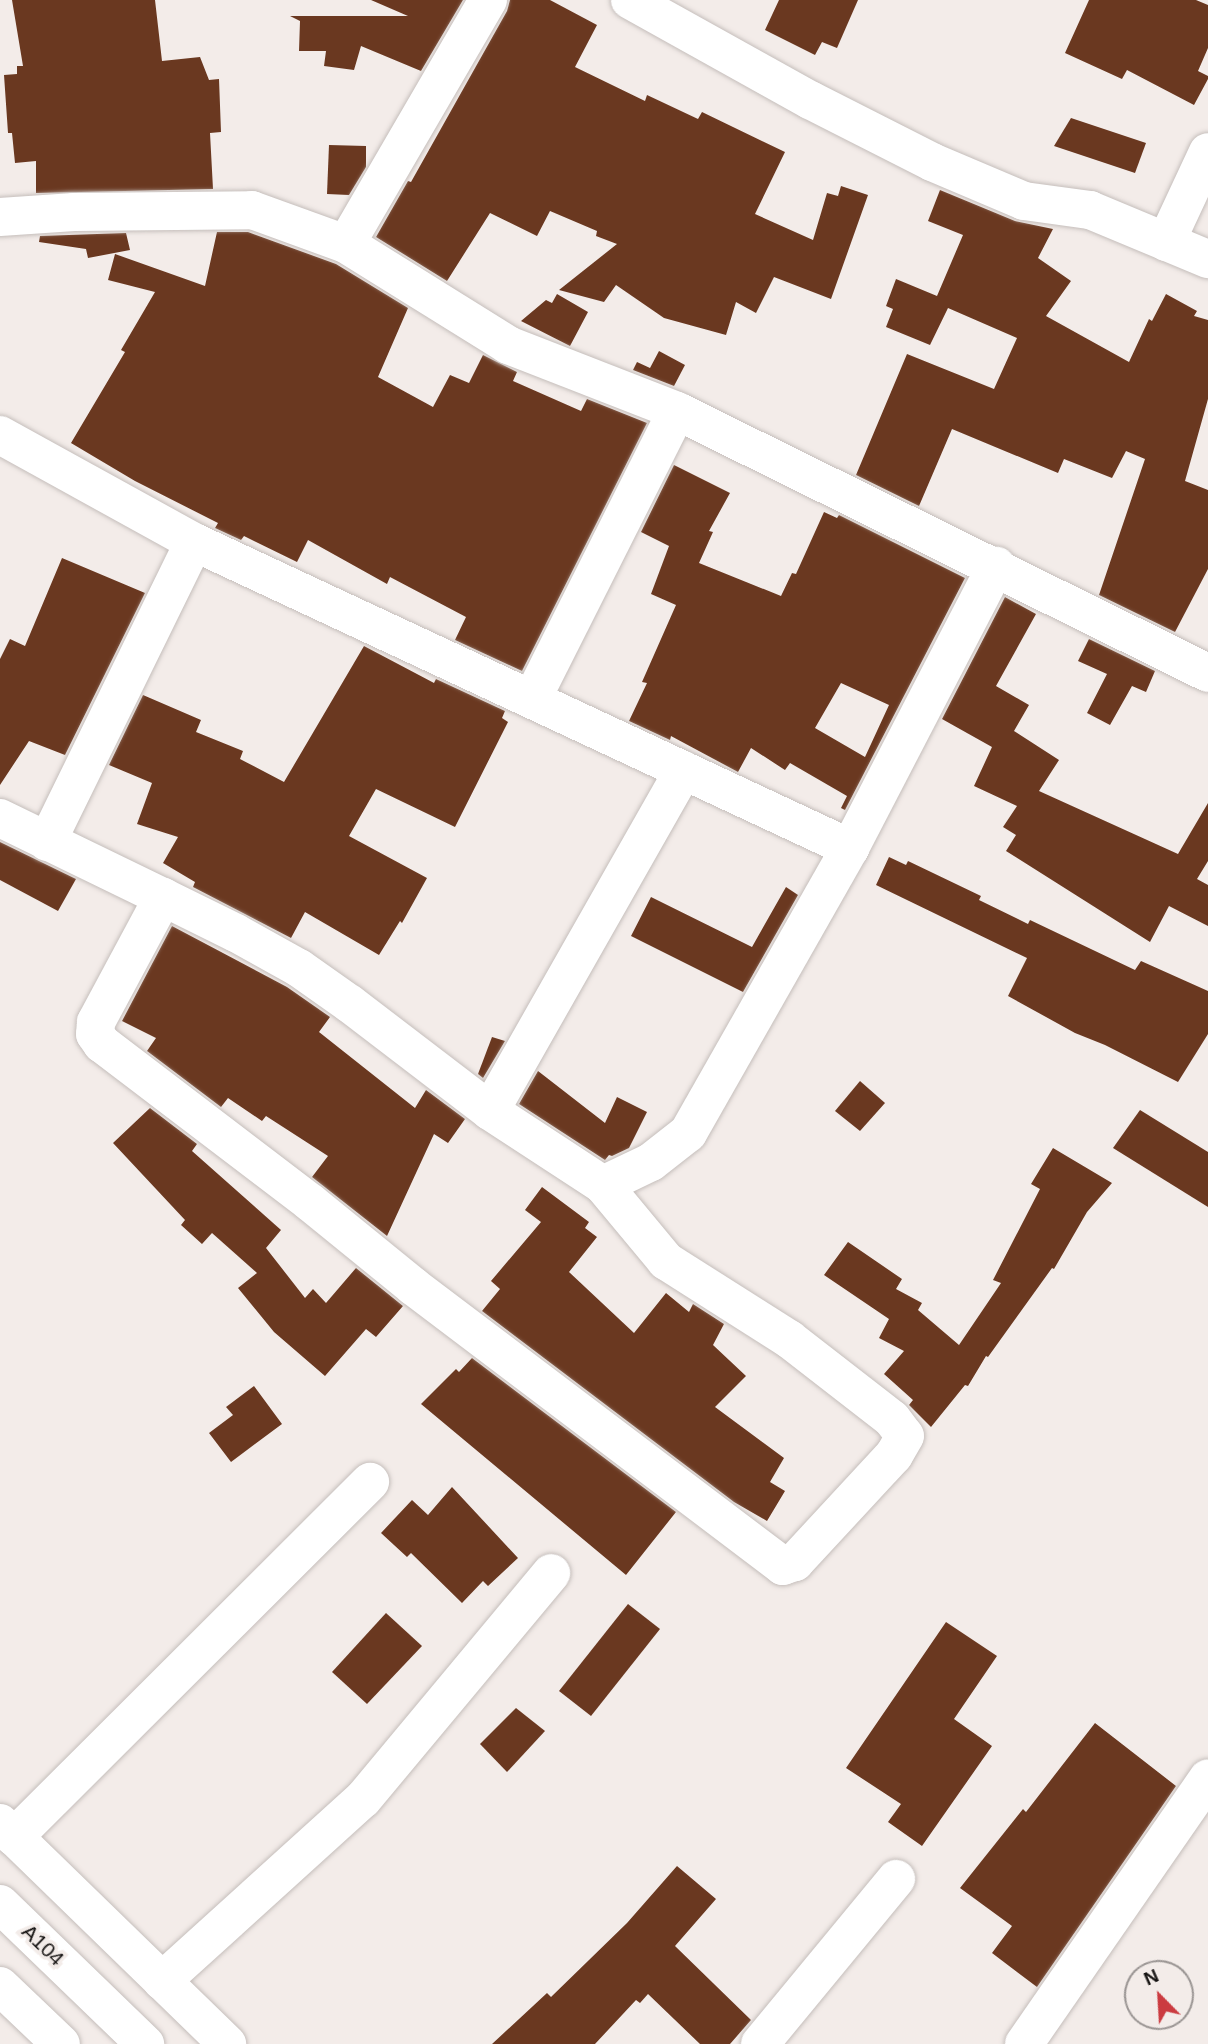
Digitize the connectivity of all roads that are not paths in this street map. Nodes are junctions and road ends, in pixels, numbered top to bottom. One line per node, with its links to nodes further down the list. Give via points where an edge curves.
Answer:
1 (488, 0): 6 (main road)
2 (630, 0): 5 (main road, via 932,162 1024,201 1079,206)
3 (1208, 152): 5 (main road)
4 (0, 217): 6 (main road, via 252,210)
5 (1166, 242): 7 (main road)
6 (346, 244): 8 (main road, via 508,345)
7 (1208, 259)
8 (677, 411): 11 (main road); 13 (main road)
9 (0, 435): 10 (main road)
10 (194, 542): 13 (main road); 16 (main road)
11 (996, 566): 12 (main road); 17 (main road)
12 (1208, 673)
13 (532, 699): 14 (main road)
14 (684, 770): 17 (main road); 19 (main road)
15 (0, 818): 16 (main road)
16 (47, 842): 18 (main road)
17 (850, 848): 20 (main road, via 688,1133 651,1163)
18 (163, 897): 19 (main road, via 299,968); 20 (main road, via 96,1022 95,1034 102,1044 413,1286 783,1566 789,1566 894,1455 905,1437 892,1419 789,1339 666,1261)
19 (490, 1111): 20 (main road)
20 (603, 1185)
21 (370, 1482): 24 (main road)
22 (551, 1573): 27 (main road, via 363,1799)
23 (1208, 1778): 33 (main road)
24 (7, 1830): 27 (main road)
25 (896, 1879): 32 (main road)
26 (0, 1904): 30 (main road, A104)
27 (163, 1981): 31 (main road)
28 (0, 1986): 29 (main road)
29 (61, 2044)
30 (145, 2044)
31 (227, 2044)
32 (760, 2044)
33 (1024, 2044)

